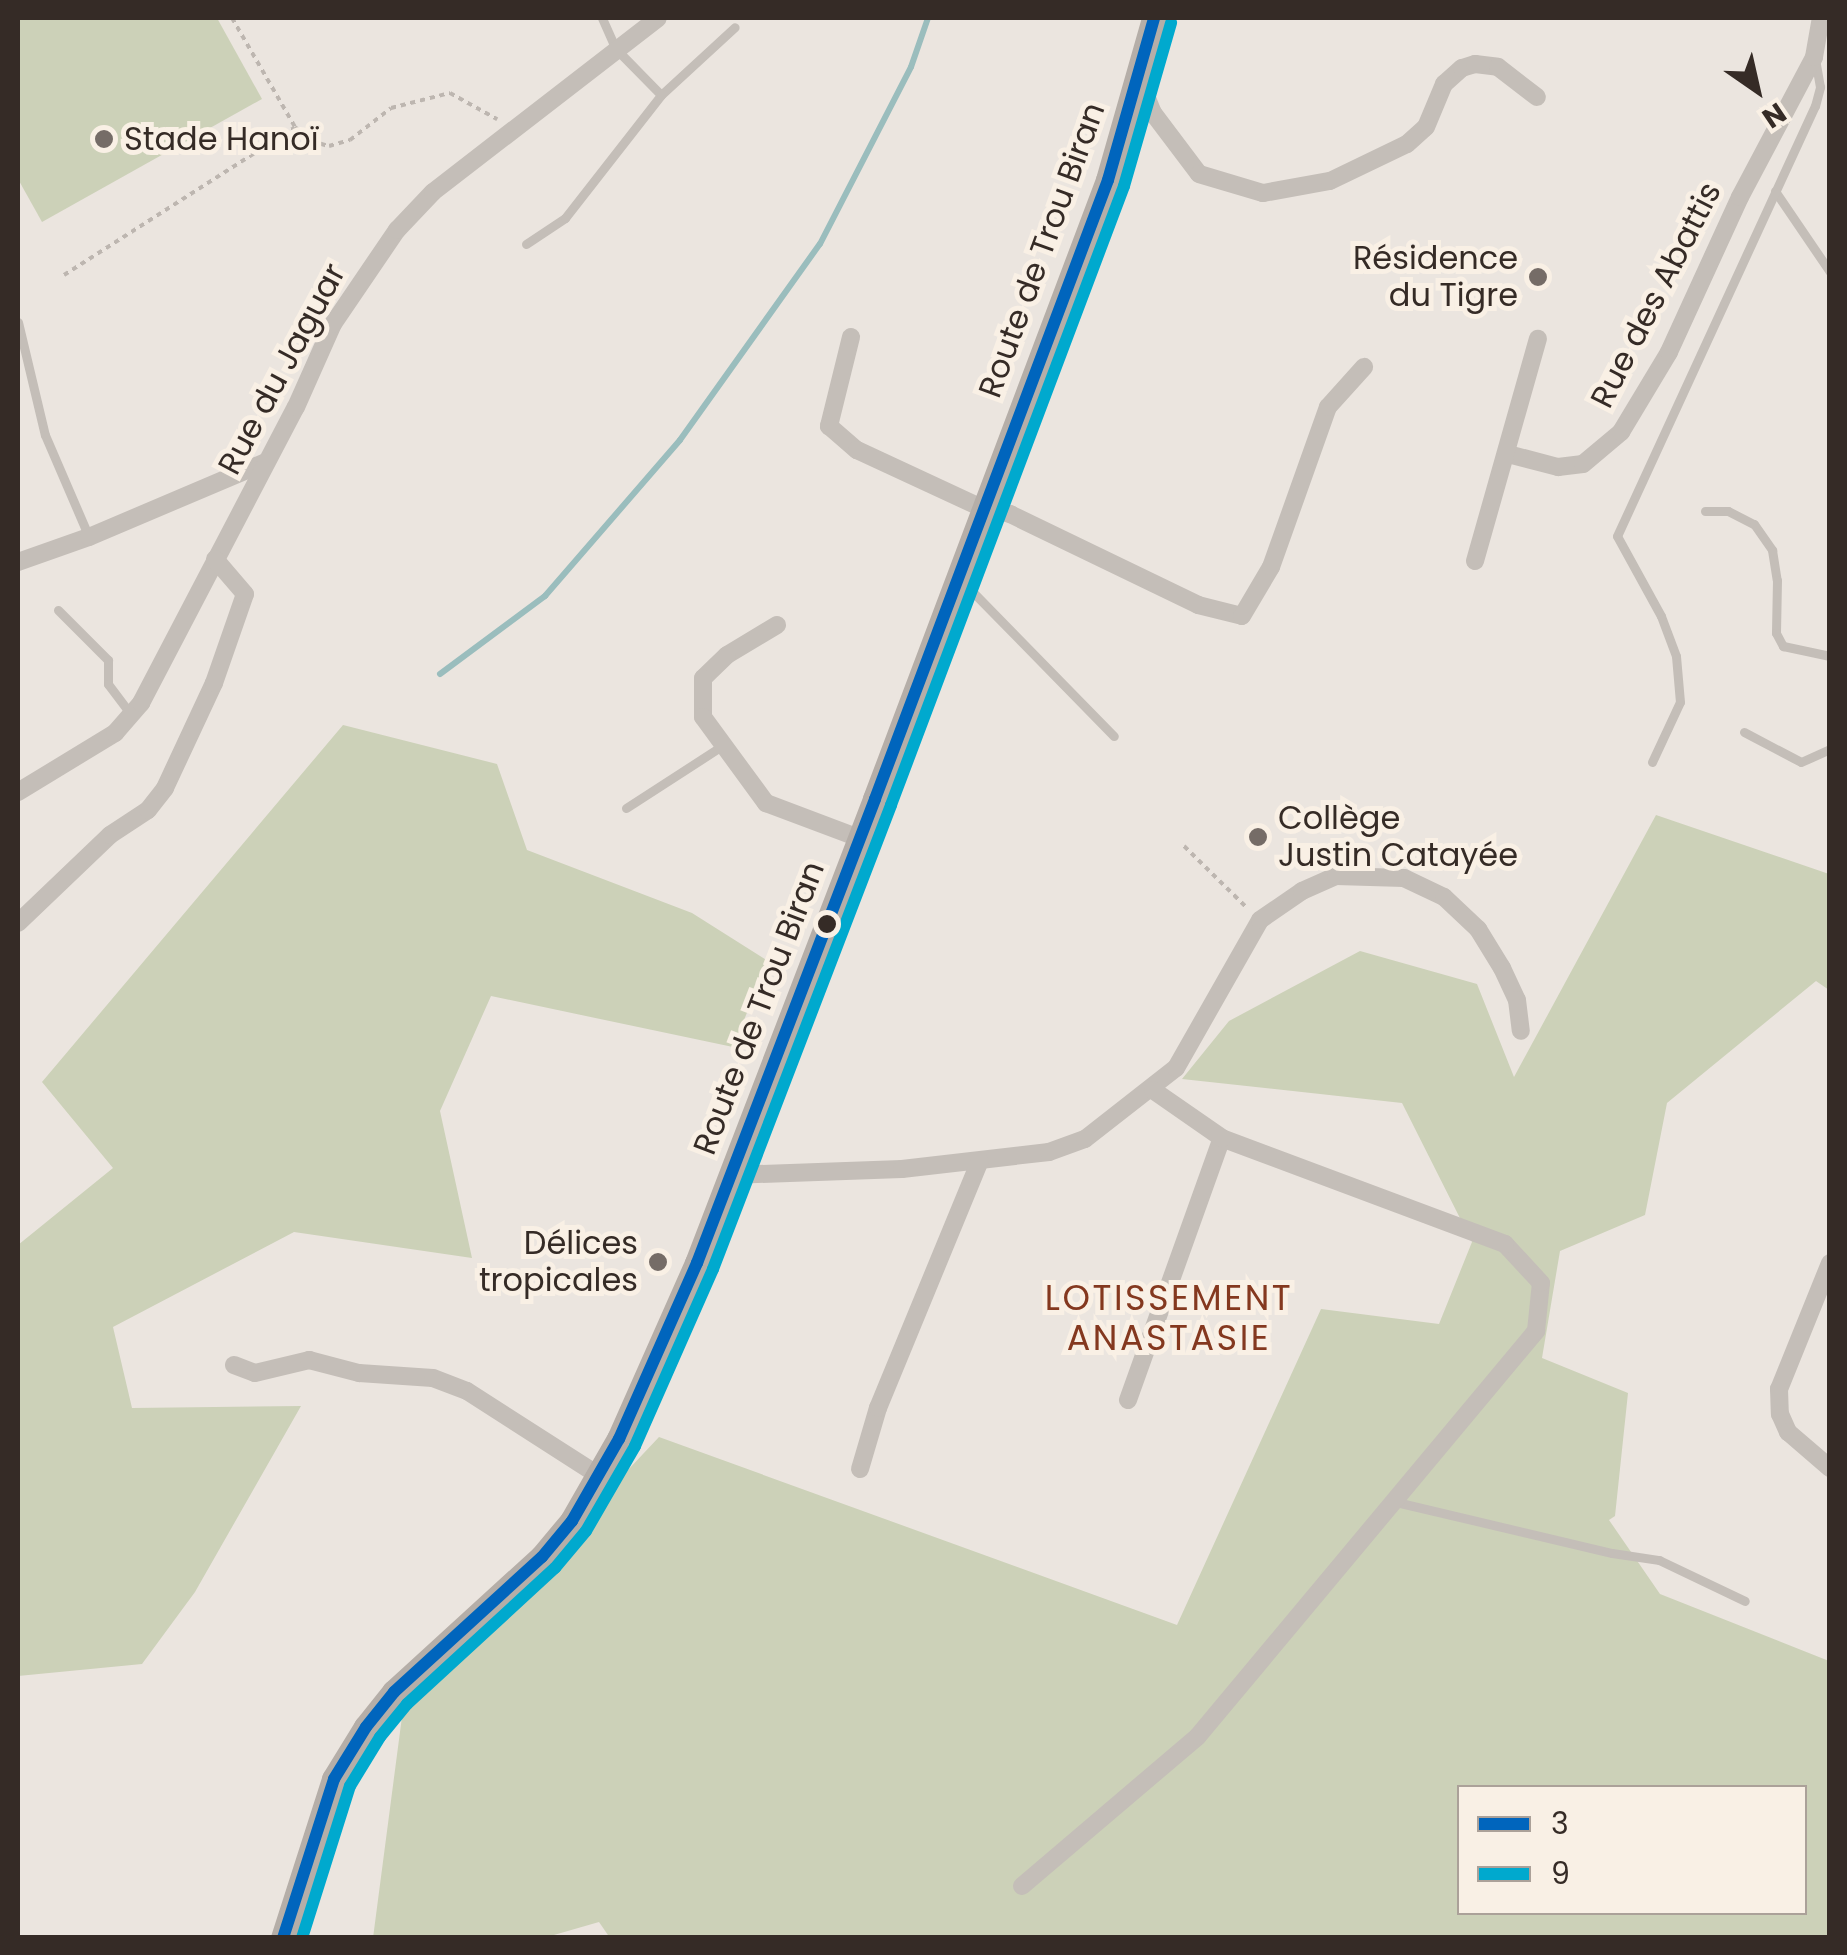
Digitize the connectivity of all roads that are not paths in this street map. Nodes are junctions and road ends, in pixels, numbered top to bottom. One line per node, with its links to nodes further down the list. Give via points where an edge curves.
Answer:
1 (602, 18): 6 (lane)
2 (658, 18): 6 (street, Rue du Jaguar)
3 (1154, 18): 8 (main road, Route de Trou Biran)
4 (1822, 18): 7 (street, Rue des Abattis)
5 (735, 27): 9 (lane)
6 (616, 49): 9 (lane); 19 (street, Rue du Jaguar, via 433,192 397,230 346,301)
7 (1814, 57): 11 (lane, via 1820,86 1815,106); 18 (street, Rue des Abattis, via 1668,352 1620,432 1584,464 1558,467)
8 (1137, 74): 10 (street, via 1153,113 1200,174 1263,193 1330,180 1407,144 1426,126 1444,84 1462,68 1498,67); 20 (main road, Route de Trou Biran, via 1108,180)
9 (661, 95): 12 (lane, via 565,218)
10 (1537, 97)
11 (1775, 190): 13 (lane); 35 (lane, via 1617,536 1676,656 1680,702)
12 (526, 244)
13 (1830, 272)
14 (18, 322): 22 (lane, via 46,436)
15 (851, 337): 20 (street, via 829,426 857,450)
16 (1538, 340): 18 (street)
17 (1364, 367): 20 (street, via 1328,407 1270,567 1242,616 1198,605 1010,514)
18 (1508, 454): 24 (street)
19 (266, 462): 22 (street); 23 (street, Rue du Jaguar)
20 (982, 508): 26 (main road, Route de Trou Biran)
21 (1705, 511): 29 (lane, via 1728,511 1754,524 1772,550 1776,633 1783,646)
22 (89, 538): 25 (street)
23 (215, 559): 30 (street, Rue du Jaguar); 39 (street, via 246,594 165,788)
24 (1475, 561)
25 (18, 562)
26 (958, 577): 32 (lane); 38 (main road, Route de Trou Biran)
27 (58, 610): 30 (lane, via 108,660 108,684)
28 (776, 625): 33 (street, via 703,678 703,717)
29 (1830, 656)
30 (132, 716): 36 (street, Rue du Jaguar)
31 (1744, 732): 34 (lane, via 1801,762)
32 (1114, 736)
33 (722, 746): 37 (lane); 38 (street, via 766,803)
34 (1830, 749)
35 (1652, 762)
36 (18, 792)
37 (626, 808)
38 (859, 838): 44 (main road, Route de Trou Biran)
39 (18, 924)
40 (1521, 1031): 41 (street, via 1517,1000 1478,929 1444,897 1404,878 1336,876 1260,920 1176,1068)
41 (1153, 1090): 42 (street); 43 (street, via 1085,1139 1050,1152)
42 (1222, 1138): 47 (street); 51 (street, via 1505,1244 1540,1283 1536,1331)
43 (980, 1162): 44 (street); 48 (street, via 878,1408)
44 (730, 1176): 50 (main road, Route de Trou Biran)
45 (1830, 1263): 49 (street, via 1778,1389 1788,1432)
46 (234, 1364): 50 (street, via 255,1373 309,1360 359,1373 433,1378 467,1391)
47 (1128, 1400)
48 (860, 1468)
49 (1830, 1468)
50 (601, 1477): 54 (main road, Route de Trou Biran, via 542,1557 394,1692 366,1726 334,1779)
51 (1396, 1502): 52 (lane, via 1659,1560); 53 (street, via 1198,1736)
52 (1746, 1602)
53 (1022, 1886)
54 (282, 1938)

